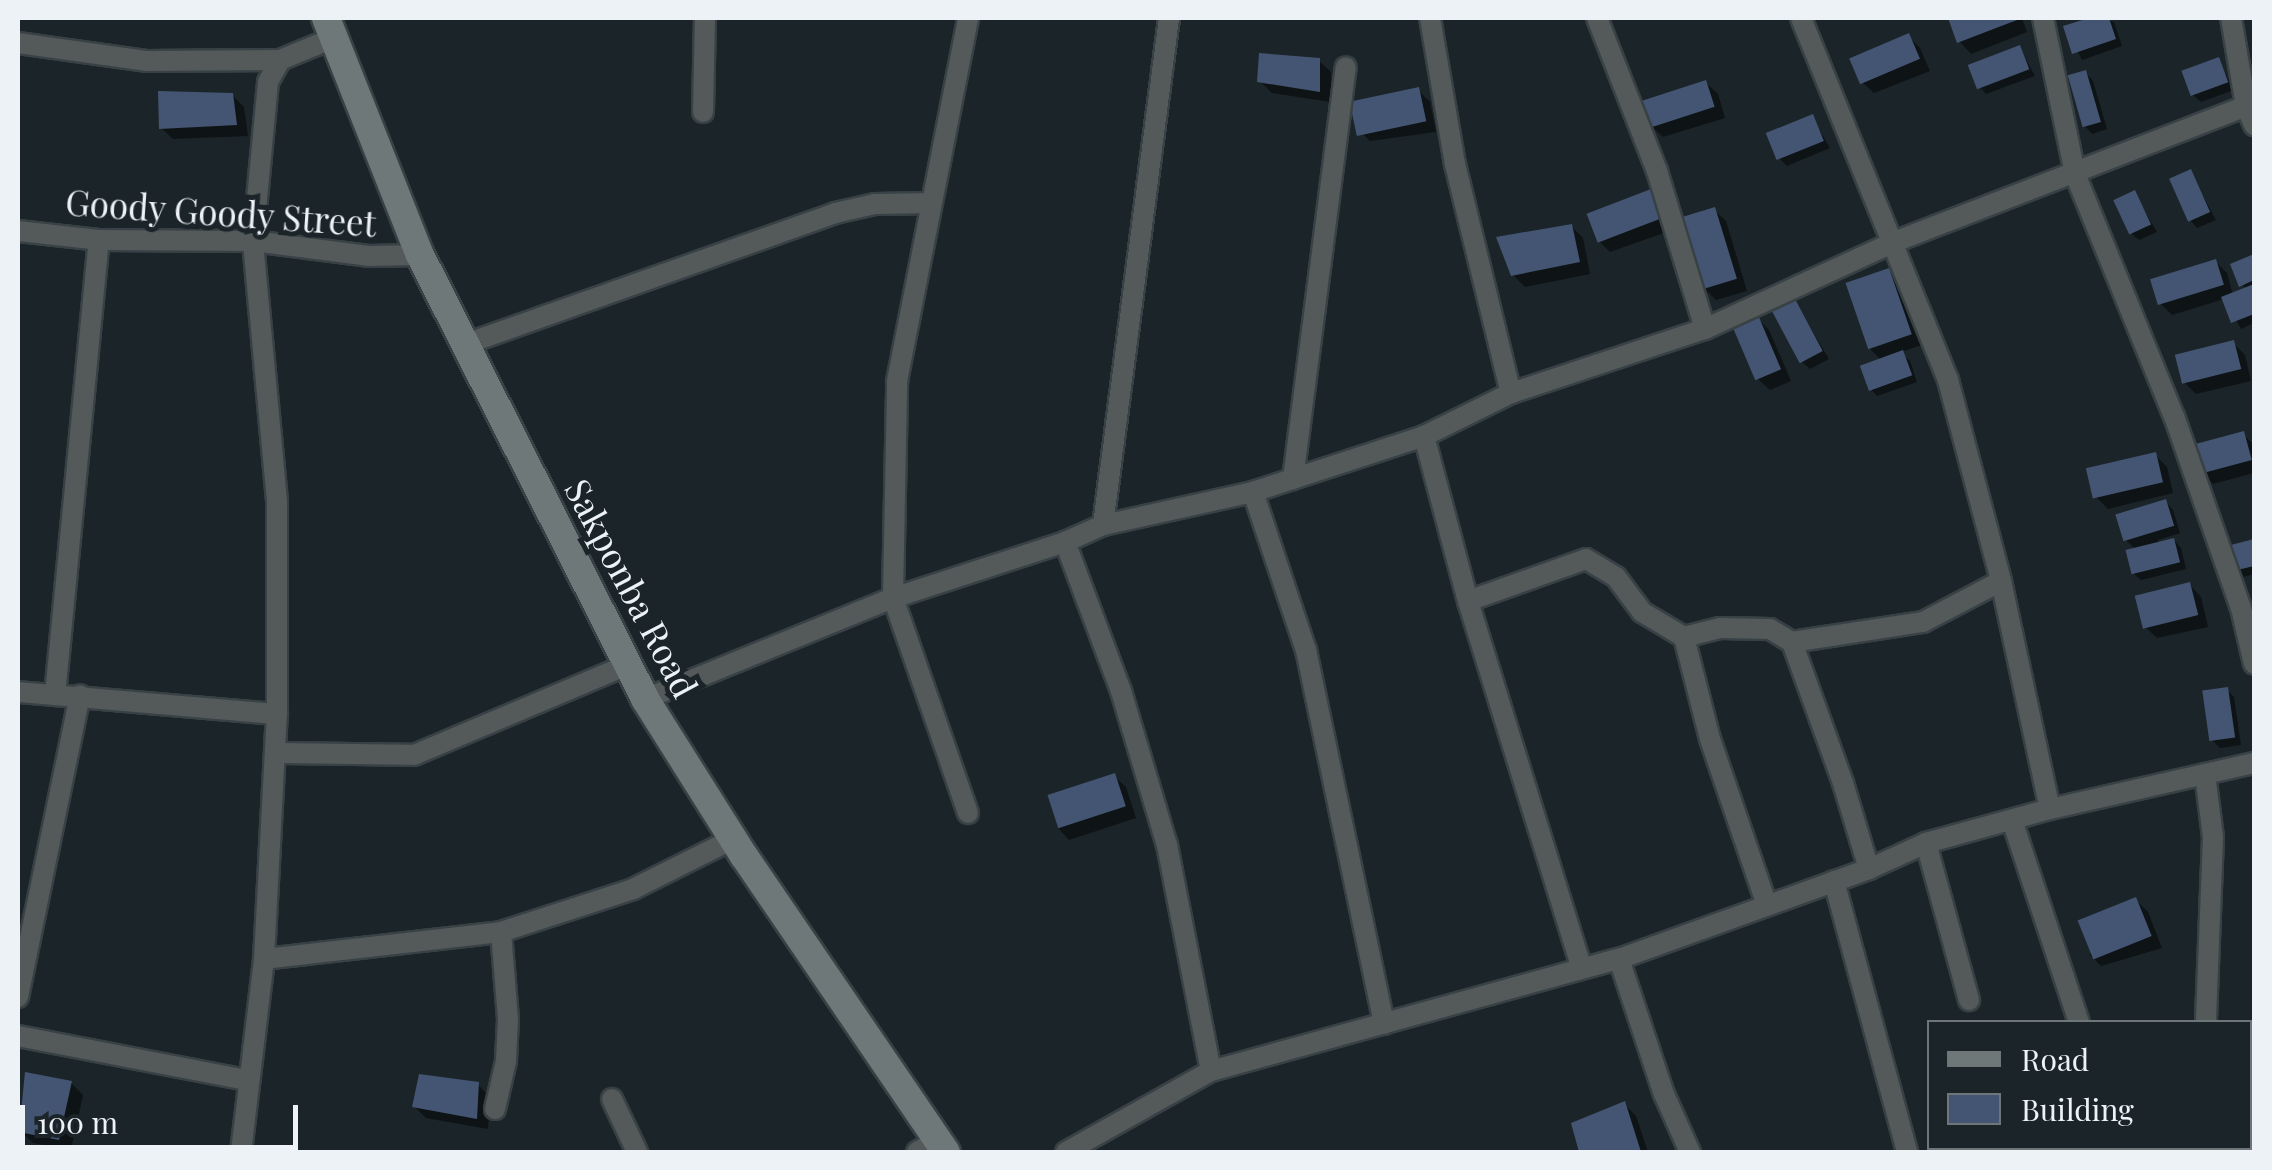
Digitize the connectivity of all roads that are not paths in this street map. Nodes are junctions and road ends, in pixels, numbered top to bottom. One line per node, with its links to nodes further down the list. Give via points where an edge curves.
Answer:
1 (705, 18): 14 (street)
2 (968, 18): 16 (street)
3 (1169, 18): 28 (street)
4 (1430, 18): 24 (street, via 1454,164)
5 (1597, 18): 22 (street, via 1657,171)
6 (1801, 18): 20 (street)
7 (2043, 18): 15 (street)
8 (2231, 18): 13 (street)
9 (330, 28): 11 (street); 21 (main road, Sakponba Road)
10 (18, 43): 11 (street, via 146,61)
11 (280, 60): 19 (street, via 268,82)
12 (1346, 67): 26 (street)
13 (2252, 111): 15 (street)
14 (703, 112)
15 (2075, 174): 20 (street); 35 (street, via 2174,416)
16 (931, 203): 23 (street, via 835,213); 31 (street, via 897,381)
17 (18, 231): 18 (street, Goody Goody Street)
18 (100, 240): 19 (street, Goody Goody Street); 38 (street)
19 (252, 240): 21 (street, Goody Goody Street, via 368,256); 41 (street, via 277,501)
20 (1894, 242): 22 (street); 30 (street, via 1948,380)
21 (420, 255): 23 (main road, Sakponba Road)
22 (1705, 329): 24 (street)
23 (463, 345): 36 (main road, Sakponba Road)
24 (1511, 393): 25 (street)
25 (1424, 436): 26 (street); 32 (street)
26 (1293, 479): 27 (street)
27 (1253, 492): 28 (street); 61 (street, via 1306,650)
28 (1103, 525): 29 (street)
29 (1066, 542): 31 (street); 63 (street, via 1121,691 1167,845)
30 (2001, 581): 34 (street, via 1923,622); 45 (street)
31 (892, 598): 40 (street); 46 (street)
32 (1468, 601): 33 (street, via 1586,560 1616,577 1642,612); 56 (street)
33 (1684, 637): 34 (street, via 1720,628 1770,629); 52 (street, via 1710,739)
34 (1792, 642): 50 (street)
35 (2254, 664)
36 (626, 665): 40 (main road, Sakponba Road); 42 (street, via 414,755)
37 (18, 692): 38 (street)
38 (55, 694): 39 (street)
39 (80, 696): 41 (street); 57 (street)
40 (645, 699): 48 (main road, Sakponba Road)
41 (277, 714): 42 (street)
42 (275, 753): 54 (street)
43 (2254, 763): 44 (street)
44 (2205, 774): 45 (street); 60 (street, via 2214,837)
45 (2050, 809): 47 (street)
46 (968, 813)
47 (2012, 820): 49 (street); 59 (street)
48 (733, 840): 53 (street, via 633,889); 67 (main road, Sakponba Road)
49 (1926, 843): 50 (street); 58 (street)
50 (1869, 869): 51 (street)
51 (1834, 880): 52 (street); 72 (street)
52 (1766, 903): 55 (street)
53 (501, 932): 54 (street); 66 (street, via 508,1019)
54 (264, 959): 64 (street)
55 (1619, 959): 56 (street); 71 (street)
56 (1580, 966): 61 (street)
57 (18, 996)
58 (1969, 1000)
59 (2078, 1020)
60 (2206, 1020)
61 (1384, 1024): 63 (street)
62 (18, 1036): 64 (street)
63 (1211, 1071): 70 (street)
64 (247, 1080): 68 (street)
65 (612, 1099): 69 (street)
66 (495, 1108)
67 (934, 1148)
68 (241, 1152)
69 (638, 1152)
70 (1066, 1152)
71 (1690, 1152)
72 (1907, 1152)

